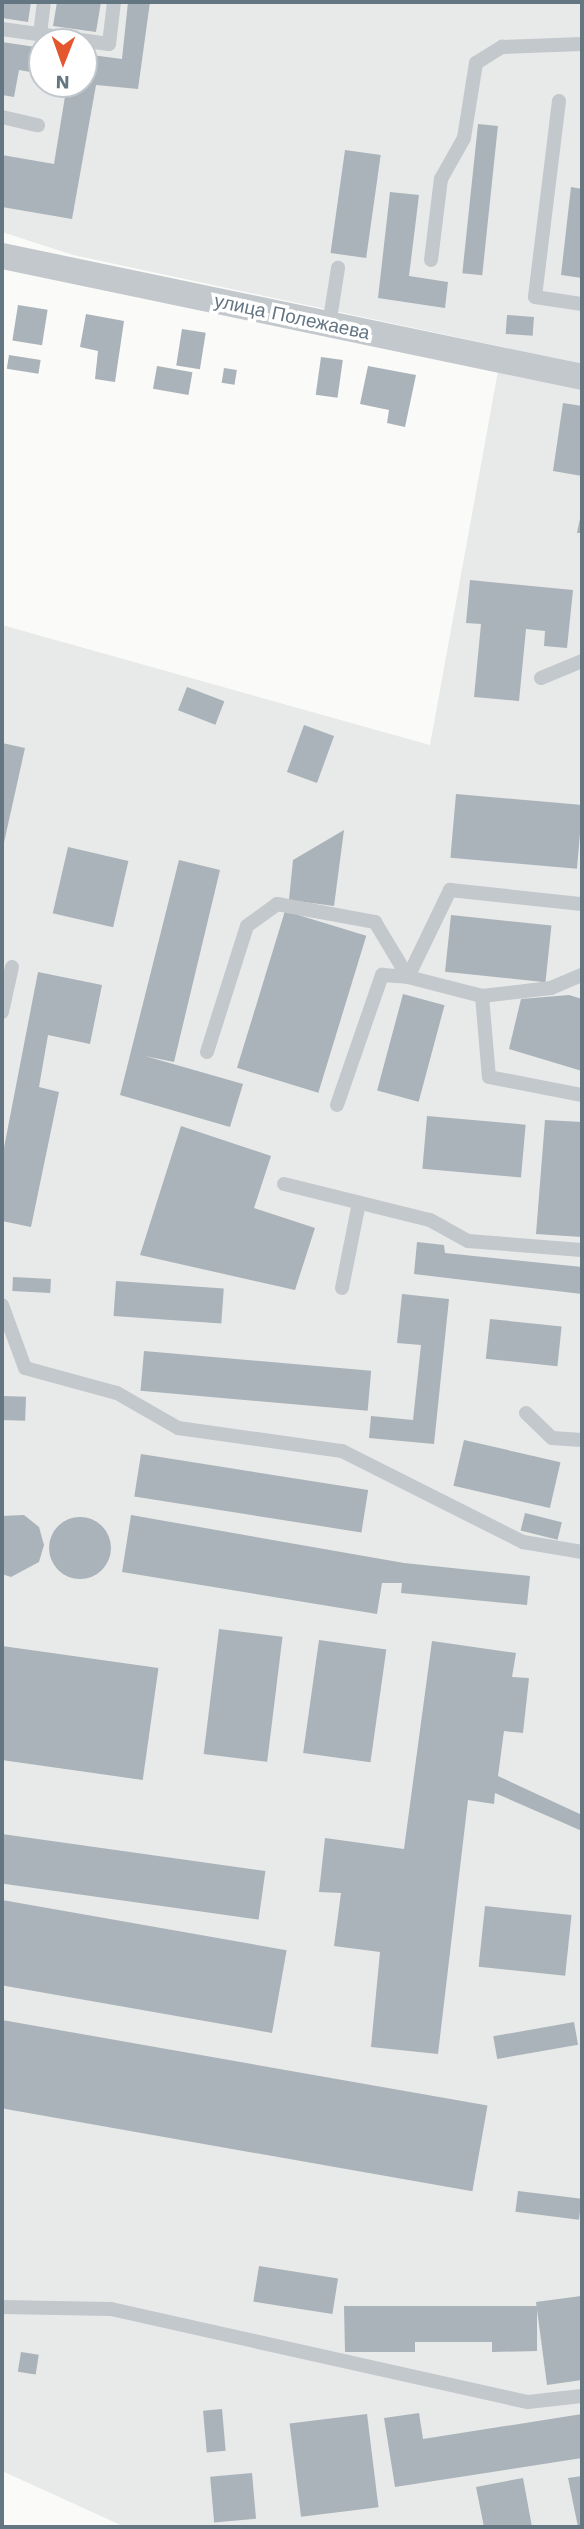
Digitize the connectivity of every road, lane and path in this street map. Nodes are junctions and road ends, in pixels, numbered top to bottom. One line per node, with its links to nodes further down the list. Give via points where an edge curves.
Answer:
1 (44, 2): 3 (lane)
2 (114, 2): 6 (lane, via 109,44)
3 (41, 28)
4 (2, 29): 5 (lane)
5 (28, 32)
6 (98, 42)
7 (582, 44): 12 (lane, via 502,47 476,63 464,138 441,180)
8 (559, 101): 14 (lane, via 535,297)
9 (2, 117): 10 (lane)
10 (38, 125)
11 (2, 257): 15 (street, улица Полежаева)
12 (431, 260)
13 (338, 268): 15 (lane)
14 (582, 303)
15 (329, 325): 16 (street, улица Полежаева)
16 (582, 377)
17 (582, 661): 18 (lane)
18 (541, 678)
19 (582, 904): 22 (lane, via 450,890)
20 (12, 967): 24 (lane)
21 (582, 975): 23 (lane, via 551,988)
22 (408, 977): 23 (lane); 25 (lane, via 375,922 277,904 247,926); 27 (lane, via 382,975)
23 (482, 996): 26 (lane, via 489,1077)
24 (2, 1012)
25 (207, 1052)
26 (582, 1095)
27 (337, 1105)
28 (284, 1184): 29 (lane)
29 (359, 1203): 30 (lane, via 430,1220 468,1241); 31 (lane)
30 (582, 1250)
31 (342, 1288)
32 (2, 1305): 35 (lane, via 25,1368 117,1393 178,1428 342,1451 523,1542)
33 (526, 1413): 34 (lane, via 552,1438)
34 (582, 1440)
35 (582, 1552)
36 (2, 2307): 37 (lane, via 111,2309 528,2402)
37 (582, 2396)

